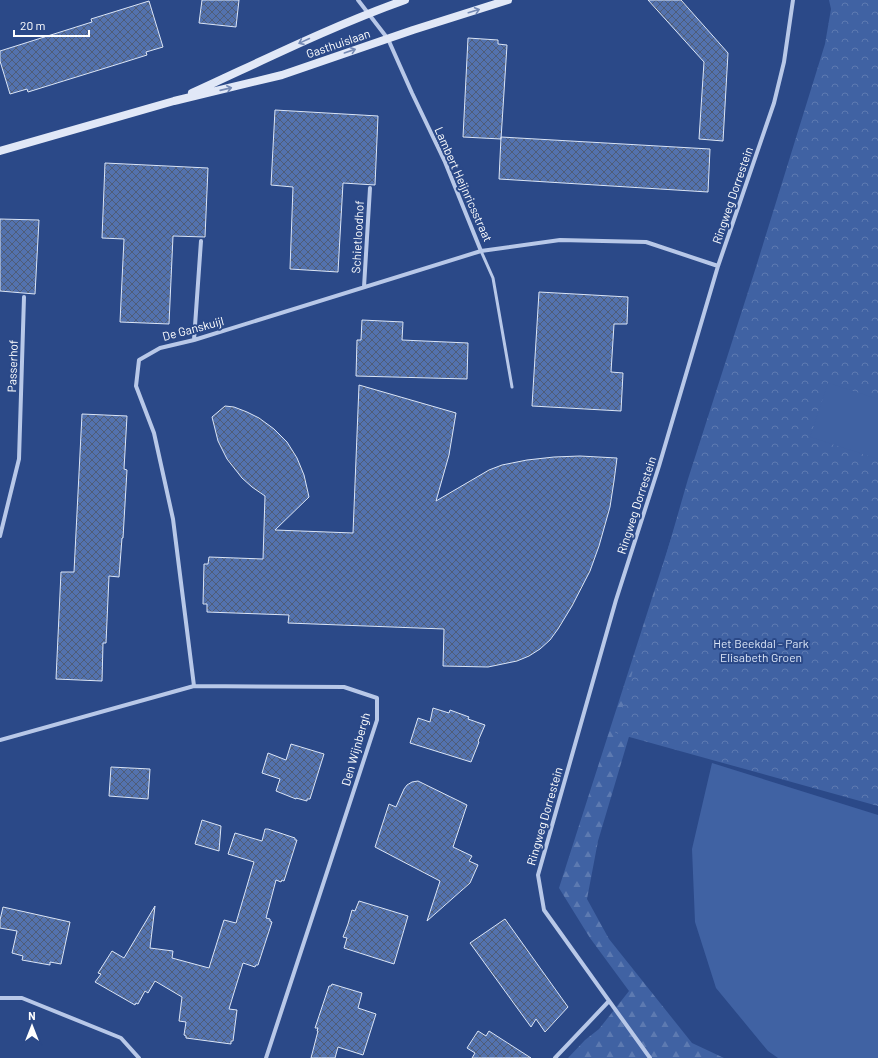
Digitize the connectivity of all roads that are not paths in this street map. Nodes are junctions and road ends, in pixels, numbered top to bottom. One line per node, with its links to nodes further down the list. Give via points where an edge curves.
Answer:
1 (358, 0): 5 (street, Lambert Heijnricsstraat)
2 (405, 0): 5 (main road, Gasthuislaan)
3 (508, 0): 6 (main road, Gasthuislaan, one-way to 3)
4 (793, 0): 12 (street, Ringweg Dorrestein, via 784,62 774,103)
5 (368, 14): 6 (street, Lambert Heijnricsstraat); 7 (main road, Gasthuislaan, one-way to 7)
6 (388, 39): 7 (main road, Gasthuislaan, one-way to 6, via 282,75); 11 (street, Lambert Heijnricsstraat, via 445,162)
7 (174, 101): 8 (main road, Gasthuislaan)
8 (0, 151)
9 (370, 188): 13 (street, Schietloodhof)
10 (201, 241): 15 (street)
11 (481, 250): 12 (street, Lambert Heijnricsstraat, via 560,240 646,242); 13 (street, De Ganskuijl); 16 (lane, via 493,278)
12 (718, 266): 21 (street, Ringweg Dorrestein, via 660,466 616,600 538,875 544,910)
13 (364, 287): 15 (street, De Ganskuijl)
14 (24, 296): 17 (street, Passerhof, via 19,459)
15 (194, 340): 18 (street, De Ganskuijl, via 160,348 139,360 136,386 154,433 173,519)
16 (512, 387)
17 (0, 536)
18 (194, 686): 19 (street, Den Wijnbergh); 23 (street, Den Wijnbergh, via 344,686 377,698 377,720)
19 (0, 740)
20 (0, 998): 22 (street, via 22,998 121,1038)
21 (609, 1001): 24 (street); 25 (street, Ringweg Dorrestein)
22 (139, 1058)
23 (266, 1058)
24 (555, 1058)
25 (650, 1058)

